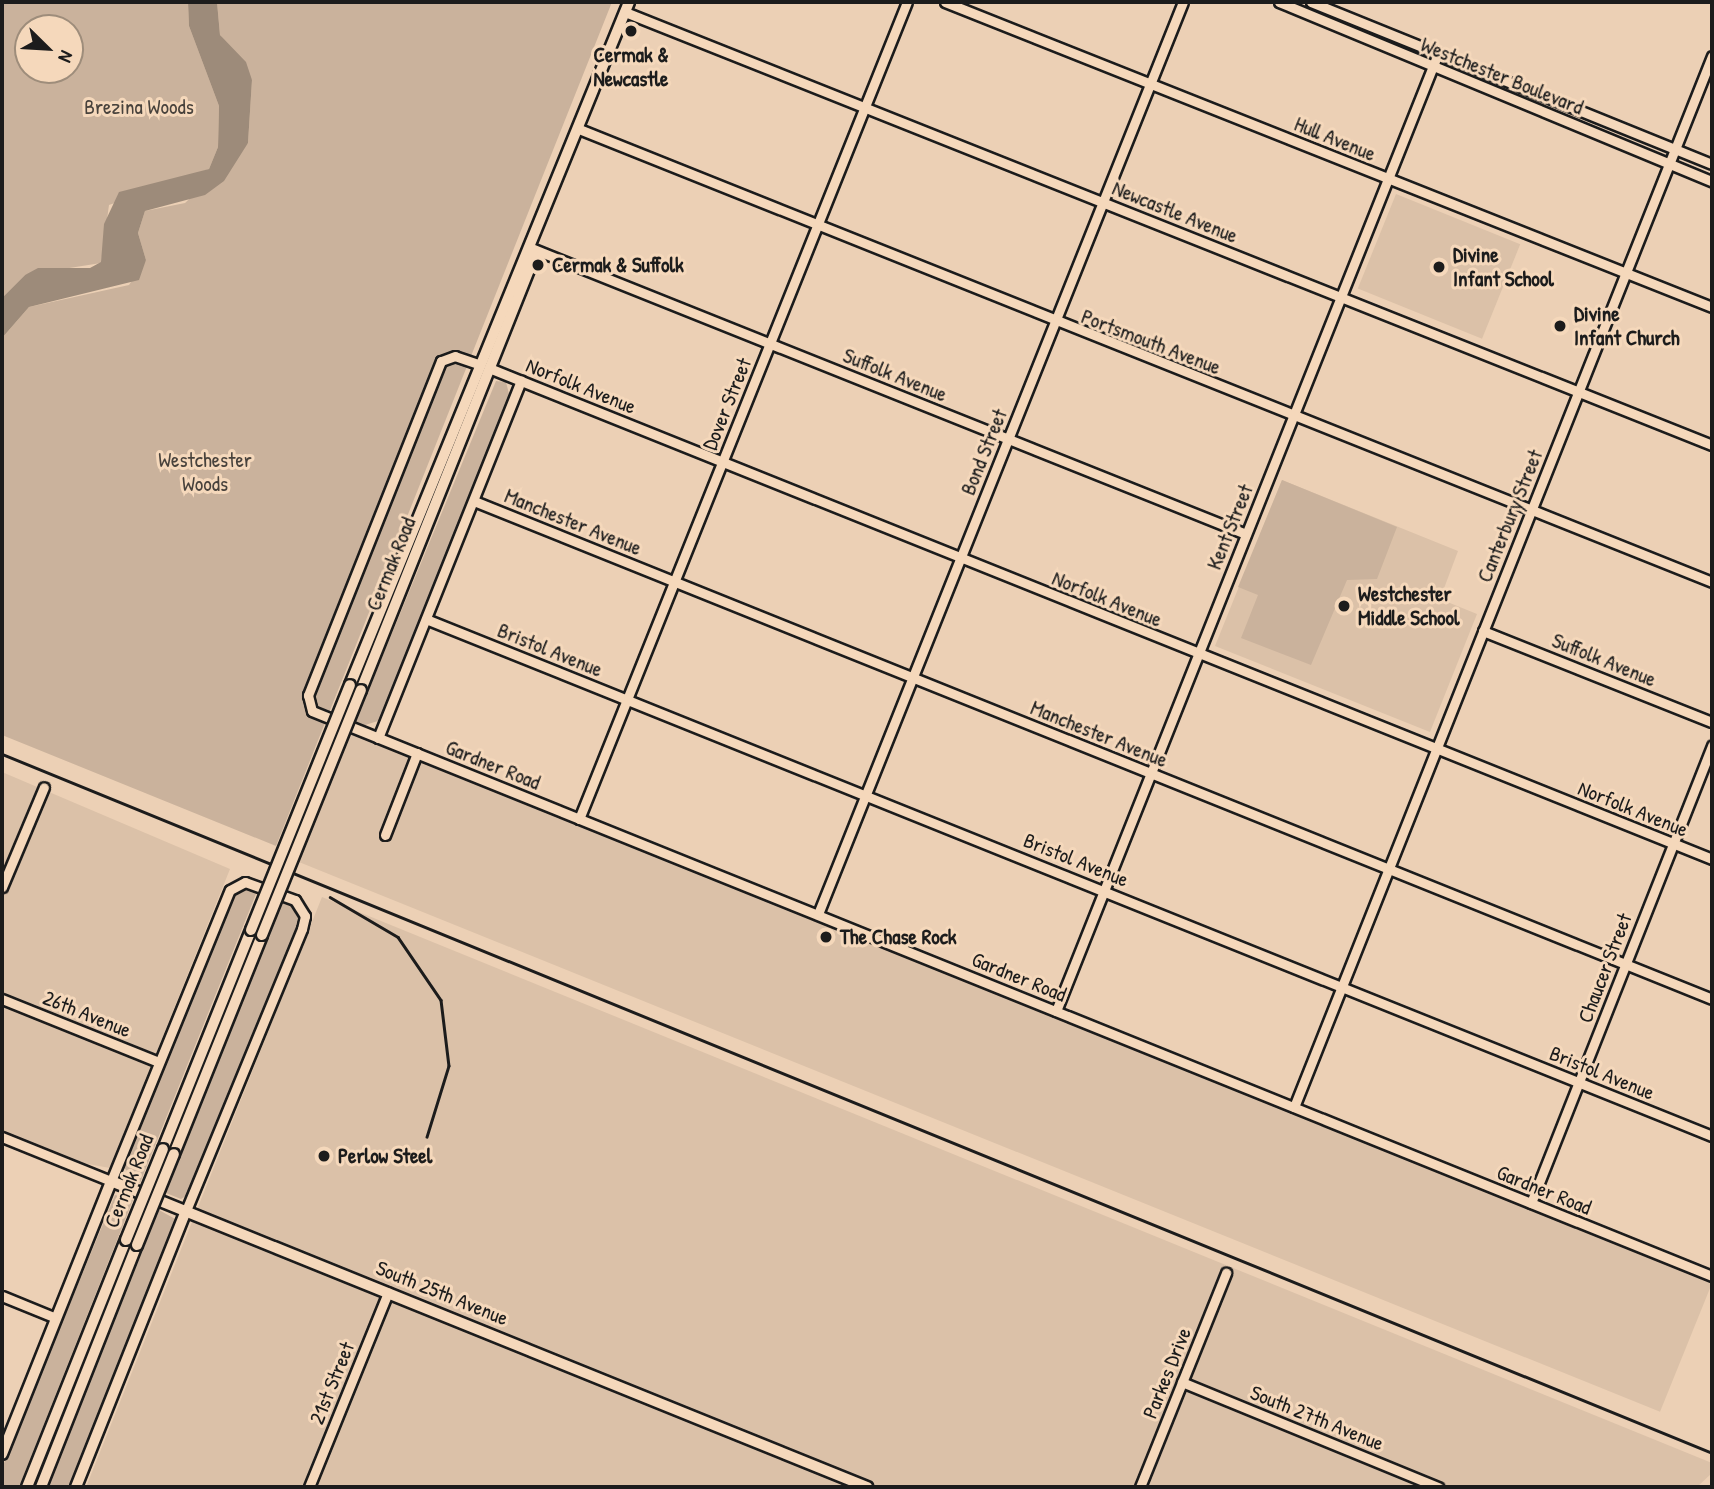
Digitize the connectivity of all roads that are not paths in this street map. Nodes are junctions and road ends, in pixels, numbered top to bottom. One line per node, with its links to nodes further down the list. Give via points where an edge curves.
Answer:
1 (907, 2): 11 (street, Dover Street)
2 (946, 2): 10 (street, Hull Avenue)
3 (1183, 2): 10 (street, Bond Street)
4 (1279, 2): 9 (street, Westchester Boulevard)
5 (1311, 2): 7 (street, Westchester Boulevard)
6 (627, 7): 11 (street, Newcastle Avenue); 12 (main road, Cermak Road)
7 (1437, 56): 9 (street, Kent Street); 13 (street, Westchester Boulevard)
8 (1712, 56): 13 (street, Canterbury Street)
9 (1432, 66): 14 (street, Westchester Boulevard); 16 (street, Kent Street)
10 (1150, 83): 16 (street, Hull Avenue); 18 (street, Bond Street)
11 (865, 107): 18 (street, Newcastle Avenue); 19 (street, Dover Street)
12 (579, 129): 19 (street, Portsmouth Avenue); 20 (main road, Cermak Road)
13 (1676, 149): 14 (street, Canterbury Street); 15 (street, Westchester Boulevard)
14 (1670, 162): 17 (street, Westchester Boulevard); 21 (street, Canterbury Street)
15 (1712, 164)
16 (1388, 178): 21 (street, Hull Avenue); 22 (street, Kent Street)
17 (1712, 181)
18 (1103, 202): 22 (street, Newcastle Avenue); 24 (street, Bond Street)
19 (817, 225): 24 (street, Portsmouth Avenue); 25 (street, Dover Street)
20 (531, 248): 25 (street, Suffolk Avenue); 26 (main road, Cermak Road, via 534,258)
21 (1626, 272): 23 (street, Hull Avenue); 28 (street, Canterbury Street)
22 (1341, 297): 28 (street, Newcastle Avenue); 29 (street, Kent Street)
23 (1712, 307)
24 (1054, 323): 29 (street, Portsmouth Avenue); 30 (street, Bond Street)
25 (770, 343): 30 (street, Suffolk Avenue); 32 (street, Dover Street)
26 (484, 366): 27 (street, Norfolk Avenue); 44 (street, Cermak Road, via 455,356 441,361 308,695); 74 (main road, Cermak Road, bridge)
27 (522, 381): 32 (street, Norfolk Avenue); 33 (street)
28 (1578, 392): 31 (street, Newcastle Avenue); 34 (street, Canterbury Street)
29 (1293, 416): 34 (street, Portsmouth Avenue); 35 (street, Kent Street)
30 (1008, 439): 35 (street, Suffolk Avenue); 36 (street, Bond Street)
31 (1712, 445)
32 (722, 462): 36 (street, Norfolk Avenue); 37 (street, Dover Street)
33 (474, 501): 37 (street, Manchester Avenue); 39 (street)
34 (1531, 511): 38 (street, Portsmouth Avenue); 40 (street, Canterbury Street)
35 (1246, 534): 41 (street, Kent Street)
36 (960, 558): 41 (street, Norfolk Avenue); 42 (street, Bond Street)
37 (674, 581): 42 (street, Manchester Avenue); 43 (street, Dover Street)
38 (1712, 582)
39 (426, 619): 43 (street, Bristol Avenue); 46 (street)
40 (1483, 631): 45 (street, Suffolk Avenue); 48 (street, Canterbury Street)
41 (1198, 654): 48 (street, Norfolk Avenue); 50 (street, Kent Street)
42 (912, 677): 50 (street, Manchester Avenue); 52 (street, Bond Street)
43 (627, 699): 52 (street, Bristol Avenue); 53 (street, Dover Street)
44 (312, 711): 46 (street, Gardner Road)
45 (1712, 722)
46 (378, 738): 49 (street, Gardner Road)
47 (1712, 746): 55 (street, Chaucer Street)
48 (1437, 749): 55 (street, Norfolk Avenue); 57 (street, Canterbury Street)
49 (417, 753): 53 (street, Gardner Road); 54 (street)
50 (1151, 774): 57 (street, Manchester Avenue); 59 (street, Kent Street)
51 (44, 787): 58 (street)
52 (866, 795): 59 (street, Bristol Avenue); 60 (street, Bond Street)
53 (579, 818): 60 (street, Gardner Road)
54 (384, 835)
55 (1673, 843): 56 (street, Norfolk Avenue); 61 (street, Chaucer Street)
56 (1712, 859)
57 (1389, 869): 61 (street, Manchester Avenue); 62 (street, Canterbury Street)
58 (2, 887)
59 (1104, 890): 62 (street, Bristol Avenue); 65 (street, Kent Street)
60 (818, 914): 65 (street, Gardner Road)
61 (1625, 964): 64 (street, Manchester Avenue); 67 (street, Chaucer Street)
62 (1342, 987): 67 (street, Bristol Avenue); 68 (street, Canterbury Street)
63 (2, 999): 66 (street, 26th Avenue)
64 (1712, 999)
65 (1056, 1011): 68 (street, Gardner Road)
66 (159, 1062): 71 (street, Cermak Road); 73 (street, Cermak Road, via 230,890 245,882 295,900 305,916 302,929)
67 (1579, 1083): 70 (street, Bristol Avenue); 72 (street, Chaucer Street)
68 (1294, 1107): 72 (street, Gardner Road)
69 (2, 1136): 71 (street, South 25th Avenue)
70 (1712, 1136)
71 (111, 1181): 73 (main road, South 25th Avenue); 79 (main road)
72 (1531, 1203): 76 (street, Gardner Road)
73 (187, 1211): 77 (main road, South 25th Avenue); 85 (main road)
74 (132, 1243): 83 (main road, Cermak Road); 84 (main road, Cermak Road)
75 (1226, 1273): 80 (street, Parkes Drive)
76 (1712, 1276)
77 (388, 1292): 86 (street, 21st Street); 87 (main road, South 25th Avenue)
78 (2, 1296): 79 (street)
79 (56, 1318): 81 (main road)
80 (1182, 1382): 88 (street, Parkes Drive); 89 (street, South 27th Avenue)
81 (6, 1430): 82 (main road)
82 (2, 1454)
83 (27, 1487)
84 (41, 1487)
85 (76, 1487)
86 (309, 1487)
87 (867, 1487)
88 (1140, 1487)
89 (1438, 1487)

